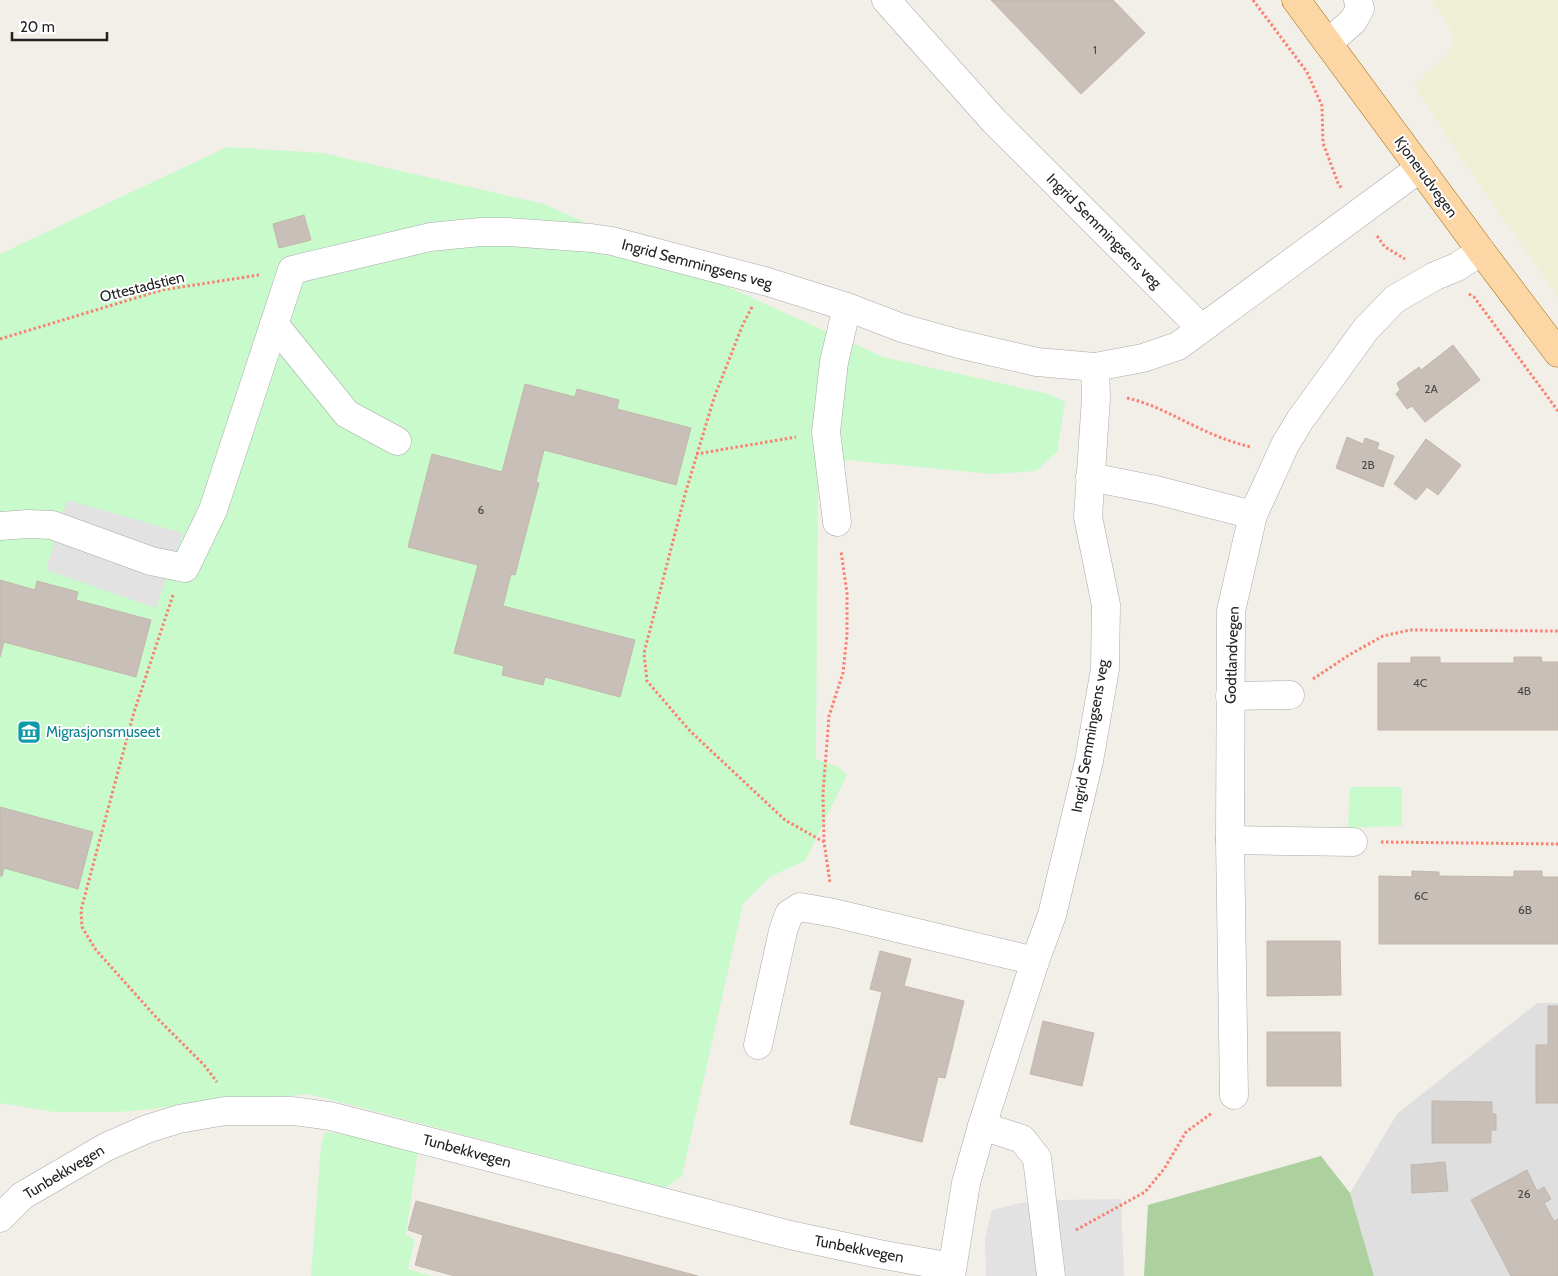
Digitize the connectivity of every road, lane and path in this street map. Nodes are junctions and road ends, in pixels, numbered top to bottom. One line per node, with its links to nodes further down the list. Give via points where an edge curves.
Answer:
1 (886, 0): 14 (street, Ingrid Semmingsens veg, via 994,121)
2 (1253, 0): 7 (path, via 1307,72 1322,106 1323,143 1338,183)
3 (1296, 0): 5 (main road, Kjonerudvegen)
4 (1358, 0): 5 (street, via 1360,9 1353,21)
5 (1328, 43): 6 (main road, Kjonerudvegen)
6 (1420, 168): 7 (street, Ingrid Semmingsens veg); 8 (main road, Kjonerudvegen)
7 (1360, 214): 10 (path, via 1385,247); 14 (street, Ingrid Semmingsens veg)
8 (1480, 251): 10 (street, Godtlandvegen, via 1457,267); 16 (main road, Kjonerudvegen)
9 (292, 270): 11 (street, Ingrid Semmingsens veg, via 430,236 508,232 612,241); 13 (street); 15 (path, Ottestadstien, via 162,290)
10 (1435, 276): 19 (path, via 1474,297); 22 (street, Godtlandvegen, via 1395,299 1366,329)
11 (768, 282): 12 (street, Ingrid Semmingsens veg); 23 (path, via 743,324)
12 (847, 307): 17 (street, Ingrid Semmingsens veg, via 902,328 959,344 1037,362); 20 (street, via 834,362)
13 (274, 324): 21 (street, via 347,414); 28 (street, via 213,510)
14 (1201, 328): 17 (street, Ingrid Semmingsens veg, via 1178,346 1143,358)
15 (0, 339)
16 (1558, 353)
17 (1095, 366): 18 (street, Ingrid Semmingsens veg)
18 (1096, 398): 22 (path, via 1128,398 1163,410 1230,442 1259,449); 24 (street, Ingrid Semmingsens veg)
19 (1558, 411)
20 (826, 432): 23 (path); 26 (street)
21 (398, 441)
22 (1285, 445): 25 (street, Godtlandvegen)
23 (696, 454): 33 (path, via 644,653 647,681 690,731 785,820)
24 (1090, 477): 25 (street); 37 (street, Ingrid Semmingsens veg, via 1088,517 1106,605 1105,669 1089,761 1068,850 1052,915)
25 (1253, 515): 31 (street, Godtlandvegen, via 1231,611)
26 (837, 522): 33 (path, via 847,593 847,635 843,673 829,716 823,794)
27 (0, 526): 28 (street, via 52,525 151,561)
28 (184, 568): 40 (path, via 134,712 81,910 82,926 96,950 218,1082)
29 (1558, 631): 30 (path, via 1410,630 1383,636)
30 (1290, 695): 31 (street)
31 (1230, 696): 32 (street, Godtlandvegen)
32 (1230, 840): 34 (street); 39 (street, Godtlandvegen)
33 (824, 842): 36 (path)
34 (1353, 842): 35 (path)
35 (1558, 844)
36 (834, 913): 37 (street); 38 (street, via 800,907 790,914 783,931)
37 (1035, 961): 41 (street, Tunbekkvegen)
38 (758, 1045)
39 (1234, 1096): 43 (path, via 1186,1132 1164,1169 1145,1192)
40 (225, 1111): 42 (street, Tunbekkvegen, via 179,1119 106,1147 22,1196); 44 (street, Tunbekkvegen, via 293,1111 330,1116 790,1236)
41 (982, 1126): 43 (street, via 1022,1139 1037,1158); 44 (street, Tunbekkvegen, via 966,1183)
42 (0, 1218)
43 (1048, 1245): 45 (street)
44 (952, 1271)
45 (1051, 1276)

